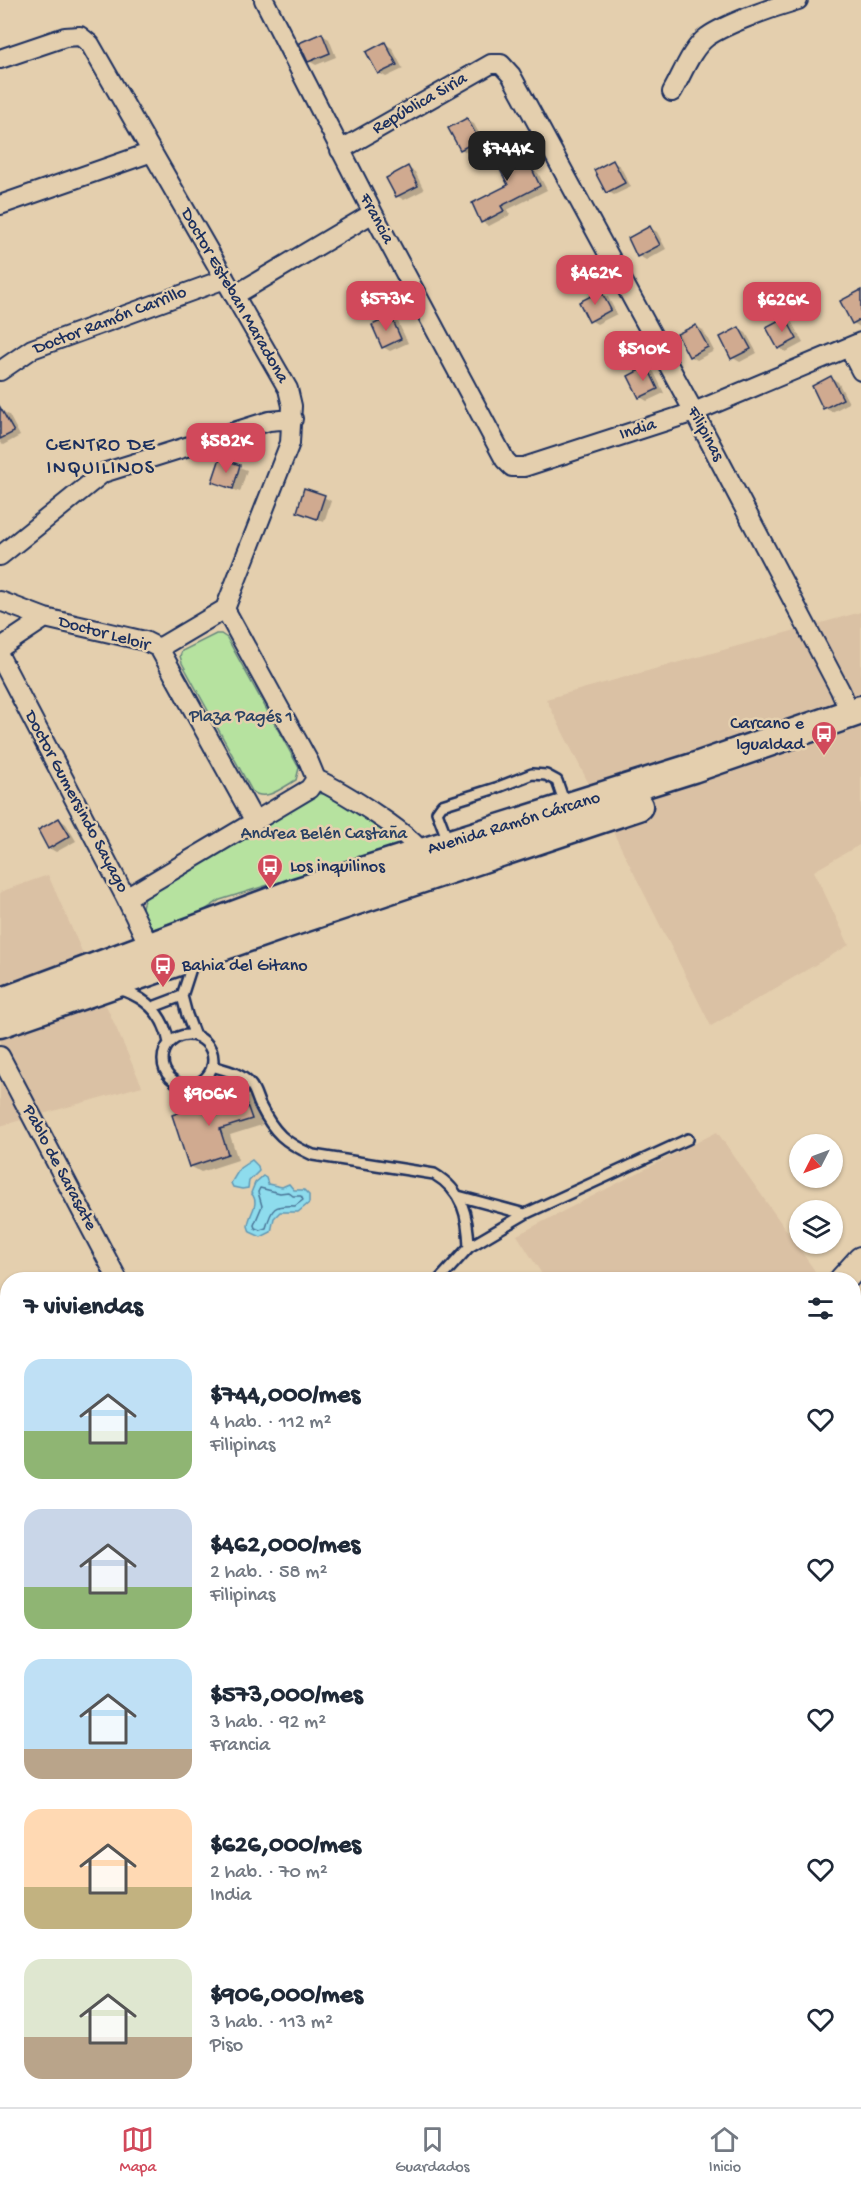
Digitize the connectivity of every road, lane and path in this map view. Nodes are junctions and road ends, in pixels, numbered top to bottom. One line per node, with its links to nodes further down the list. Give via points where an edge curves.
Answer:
1 (264, 0): 6 (street, Francia)
2 (798, 0): 5 (street, via 707,38)
3 (0, 59): 7 (street, Doctor Esteban Maradona, via 65,37 80,36 90,44)
4 (501, 64): 6 (street, República Siria, via 491,64); 15 (street, Filipinas, via 511,75)
5 (672, 92)
6 (340, 150): 9 (street, Francia)
7 (152, 152): 8 (street); 10 (street, Doctor Esteban Maradona)
8 (0, 205)
9 (373, 213): 11 (street); 17 (street, Francia)
10 (225, 279): 11 (street, Doctor Esteban Maradona); 13 (street, Doctor Ramón Carrillo, via 32,349)
11 (235, 295): 16 (street, Doctor Esteban Maradona, via 288,389)
12 (855, 345): 14 (street); 15 (street, India)
13 (0, 371)
14 (861, 371)
15 (694, 412): 17 (street, India, via 524,467); 25 (street, Filipinas)
16 (293, 419): 18 (street, via 268,420 103,473); 20 (street, Doctor Esteban Maradona, via 290,443)
17 (512, 467)
18 (0, 556)
19 (0, 601): 21 (street, Doctor Leloir)
20 (225, 609): 23 (street); 26 (street)
21 (45, 618): 22 (street); 23 (street, Doctor Leloir, via 145,641)
22 (0, 648)
23 (159, 648): 28 (street, Doctor Leloir)
24 (0, 657): 30 (street, Doctor Gumersindo Sayago)
25 (857, 718): 27 (main road, Avenida Ramón Cárcano)
26 (316, 779): 28 (street, via 309,789); 29 (street, via 333,786)
27 (569, 818): 29 (main road, Avenida Ramón Cárcano); 29 (lane, via 557,780 532,774 442,805 437,812)
28 (254, 820): 30 (street)
29 (435, 857): 31 (main road, Avenida Ramón Cárcano, via 295,893); 32 (main road, Avenida Ramón Cárcano, via 288,923)
30 (126, 898): 31 (street, Doctor Gumersindo Sayago)
31 (150, 948): 35 (main road, Avenida Ramón Cárcano)
32 (194, 956): 33 (main road, Avenida Ramón Cárcano); 34 (lane)
33 (107, 986): 36 (lane); 37 (main road, Avenida Ramón Cárcano)
34 (182, 996): 36 (lane); 38 (lane)
35 (0, 1003)
36 (153, 1007): 39 (lane, via 166,1028)
37 (0, 1023)
38 (195, 1036): 39 (lane, via 181,1036); 41 (lane, via 211,1051)
39 (169, 1043): 41 (lane, via 164,1066 167,1074 180,1084 196,1084 209,1074)
40 (0, 1056): 47 (street, Pablo de Sarasate)
41 (212, 1066): 43 (lane, via 237,1074 250,1084 269,1123 295,1148 313,1155 434,1174 448,1182)
42 (688, 1139): 44 (lane)
43 (458, 1196): 44 (lane); 45 (lane, via 468,1224)
44 (525, 1214): 45 (lane)
45 (469, 1247): 48 (lane)
46 (861, 1260): 49 (main road)
47 (114, 1272)
48 (446, 1272)
49 (850, 1272)

